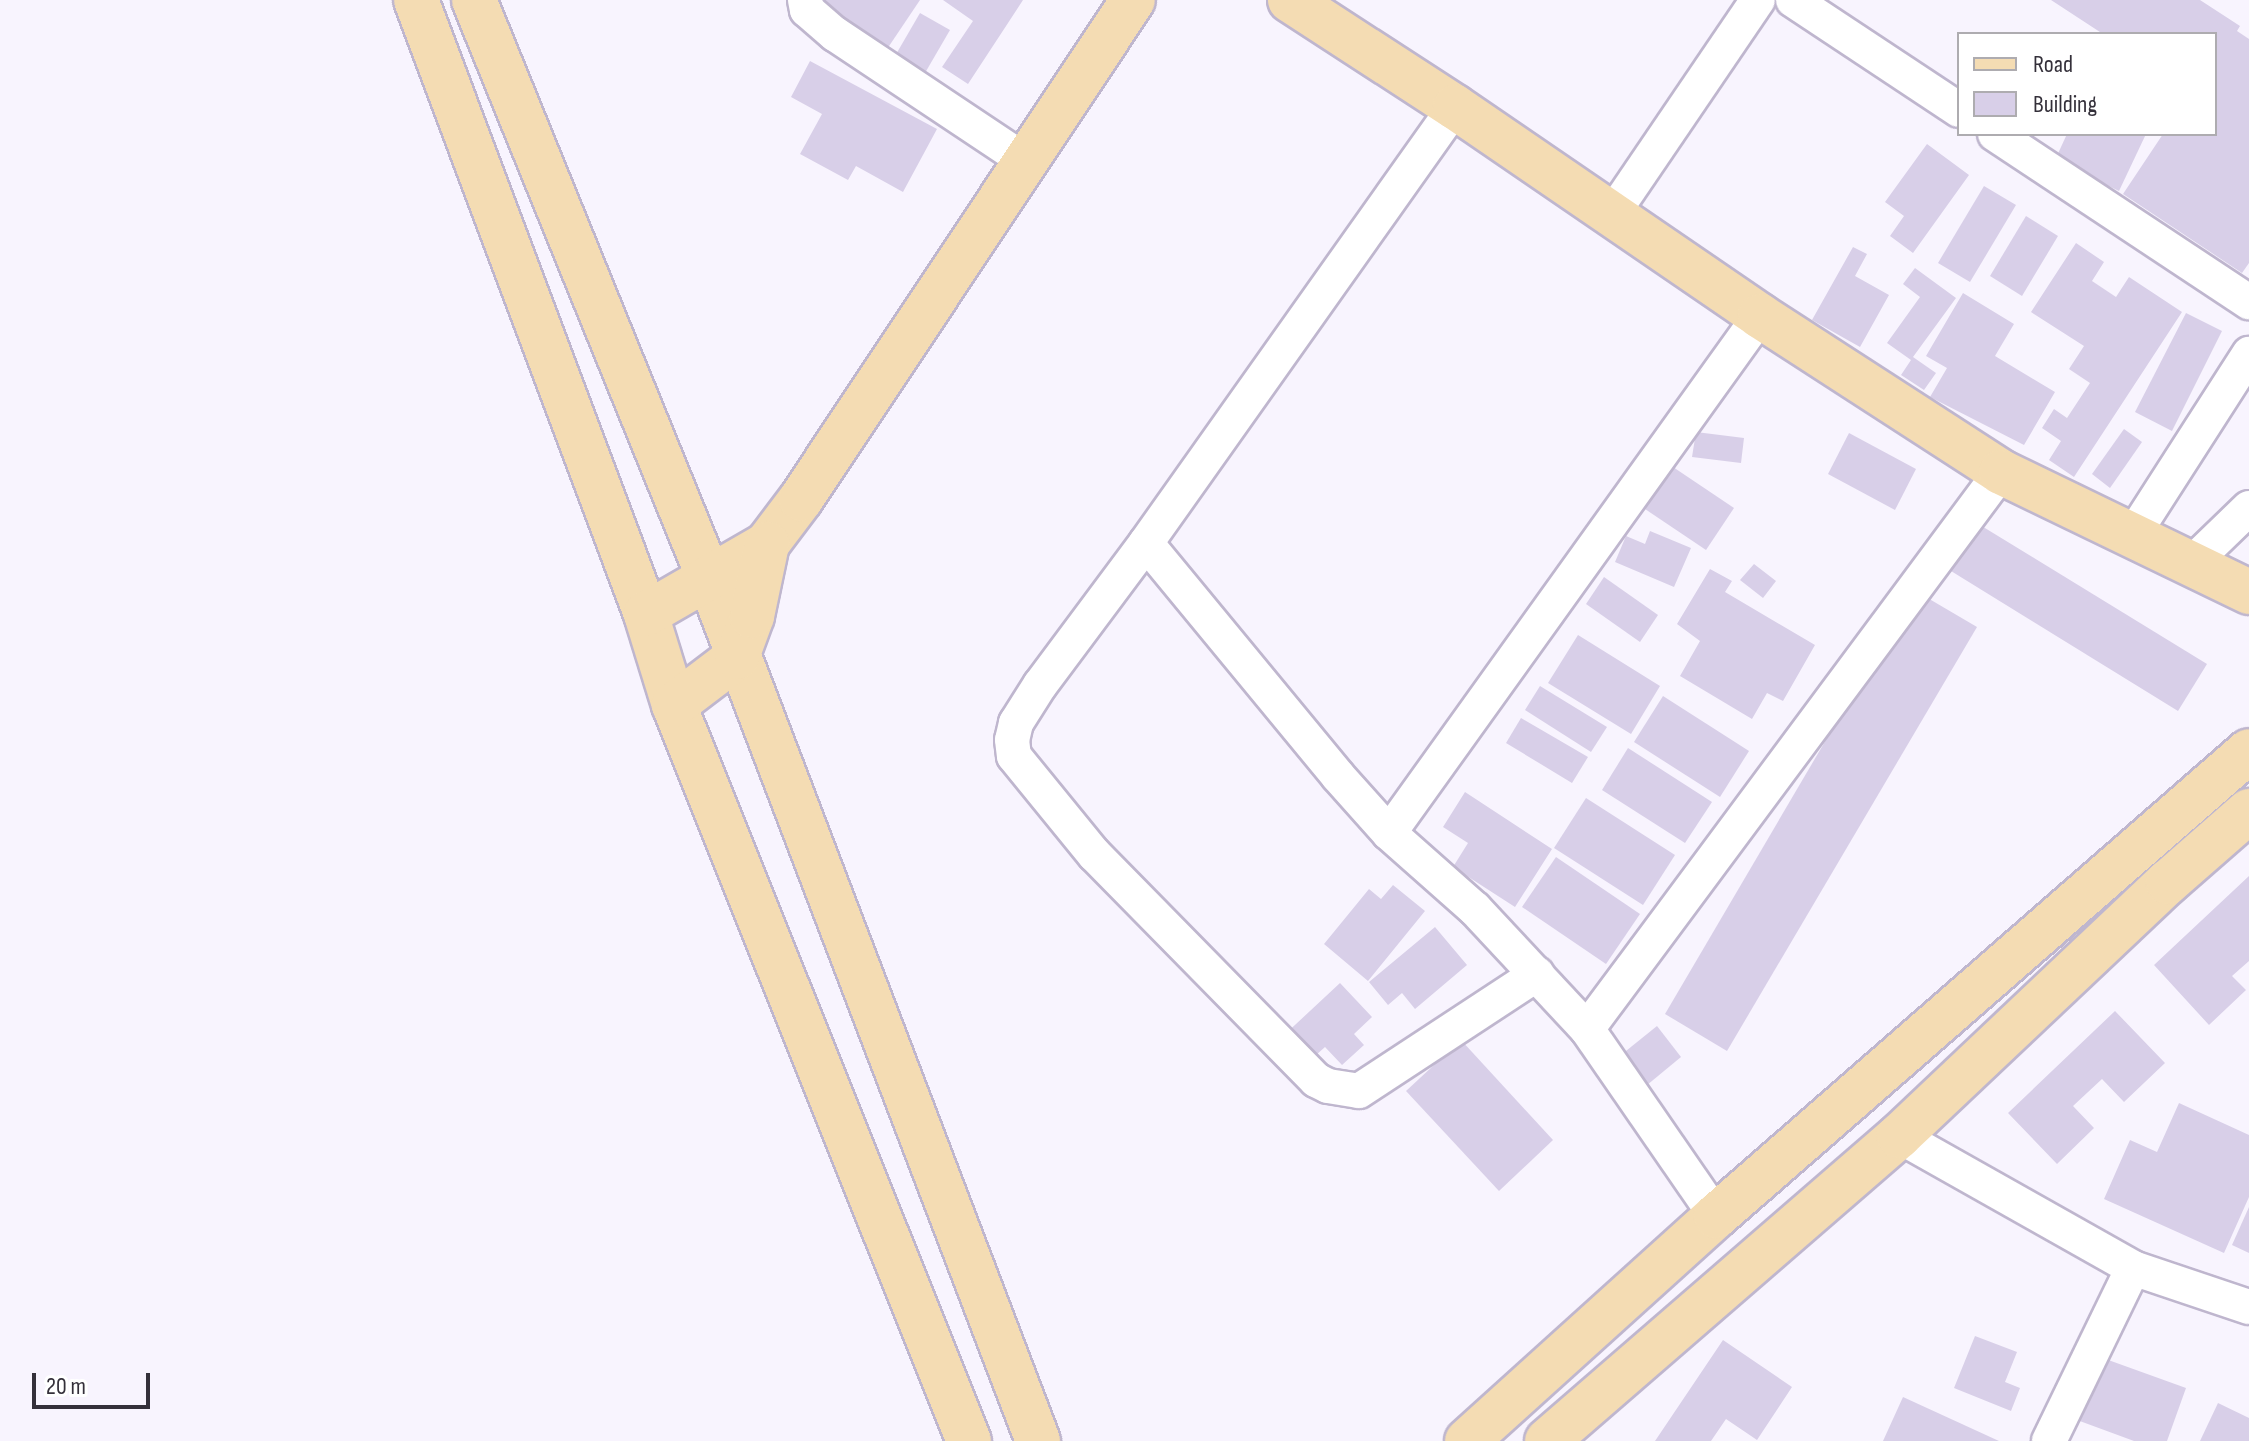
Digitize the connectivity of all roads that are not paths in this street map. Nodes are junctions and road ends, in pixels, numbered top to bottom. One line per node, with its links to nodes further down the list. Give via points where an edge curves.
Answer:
1 (416, 0): 24 (main road)
2 (474, 0): 22 (main road)
3 (805, 0): 11 (street, via 807,10 835,34)
4 (1133, 0): 11 (main road)
5 (1290, 0): 8 (main road)
6 (1758, 0): 12 (street)
7 (1793, 0): 9 (street)
8 (1455, 107): 12 (main road); 19 (street)
9 (1957, 109)
10 (1998, 136): 13 (street)
11 (1024, 160): 20 (main road)
12 (1611, 216): 14 (main road)
13 (2249, 302)
14 (1760, 316): 16 (main road); 29 (street)
15 (2249, 354): 18 (street)
16 (2001, 472): 18 (main road); 31 (street)
17 (2249, 508): 21 (street)
18 (2131, 538): 21 (main road)
19 (1146, 543): 29 (street); 30 (street, via 1040,685 1016,723 1012,740 1014,756 1094,854 1316,1080 1328,1086 1359,1091)
20 (767, 544): 22 (main road); 25 (main road)
21 (2190, 565): 23 (main road)
22 (709, 578): 24 (main road); 25 (main road)
23 (2249, 592)
24 (646, 614): 26 (main road)
25 (737, 657): 26 (main road); 37 (main road)
26 (674, 705): 36 (main road)
27 (2249, 751): 33 (main road)
28 (2249, 811): 32 (main road)
29 (1389, 833): 30 (street, via 1475,909)
30 (1537, 974): 31 (street)
31 (1587, 1029): 33 (street)
32 (1899, 1136): 34 (street); 39 (main road)
33 (1716, 1216): 38 (main road)
34 (2133, 1268): 35 (street); 40 (street)
35 (2249, 1307)
36 (969, 1441)
37 (1038, 1441)
38 (1467, 1441)
39 (1547, 1441)
40 (2049, 1441)

